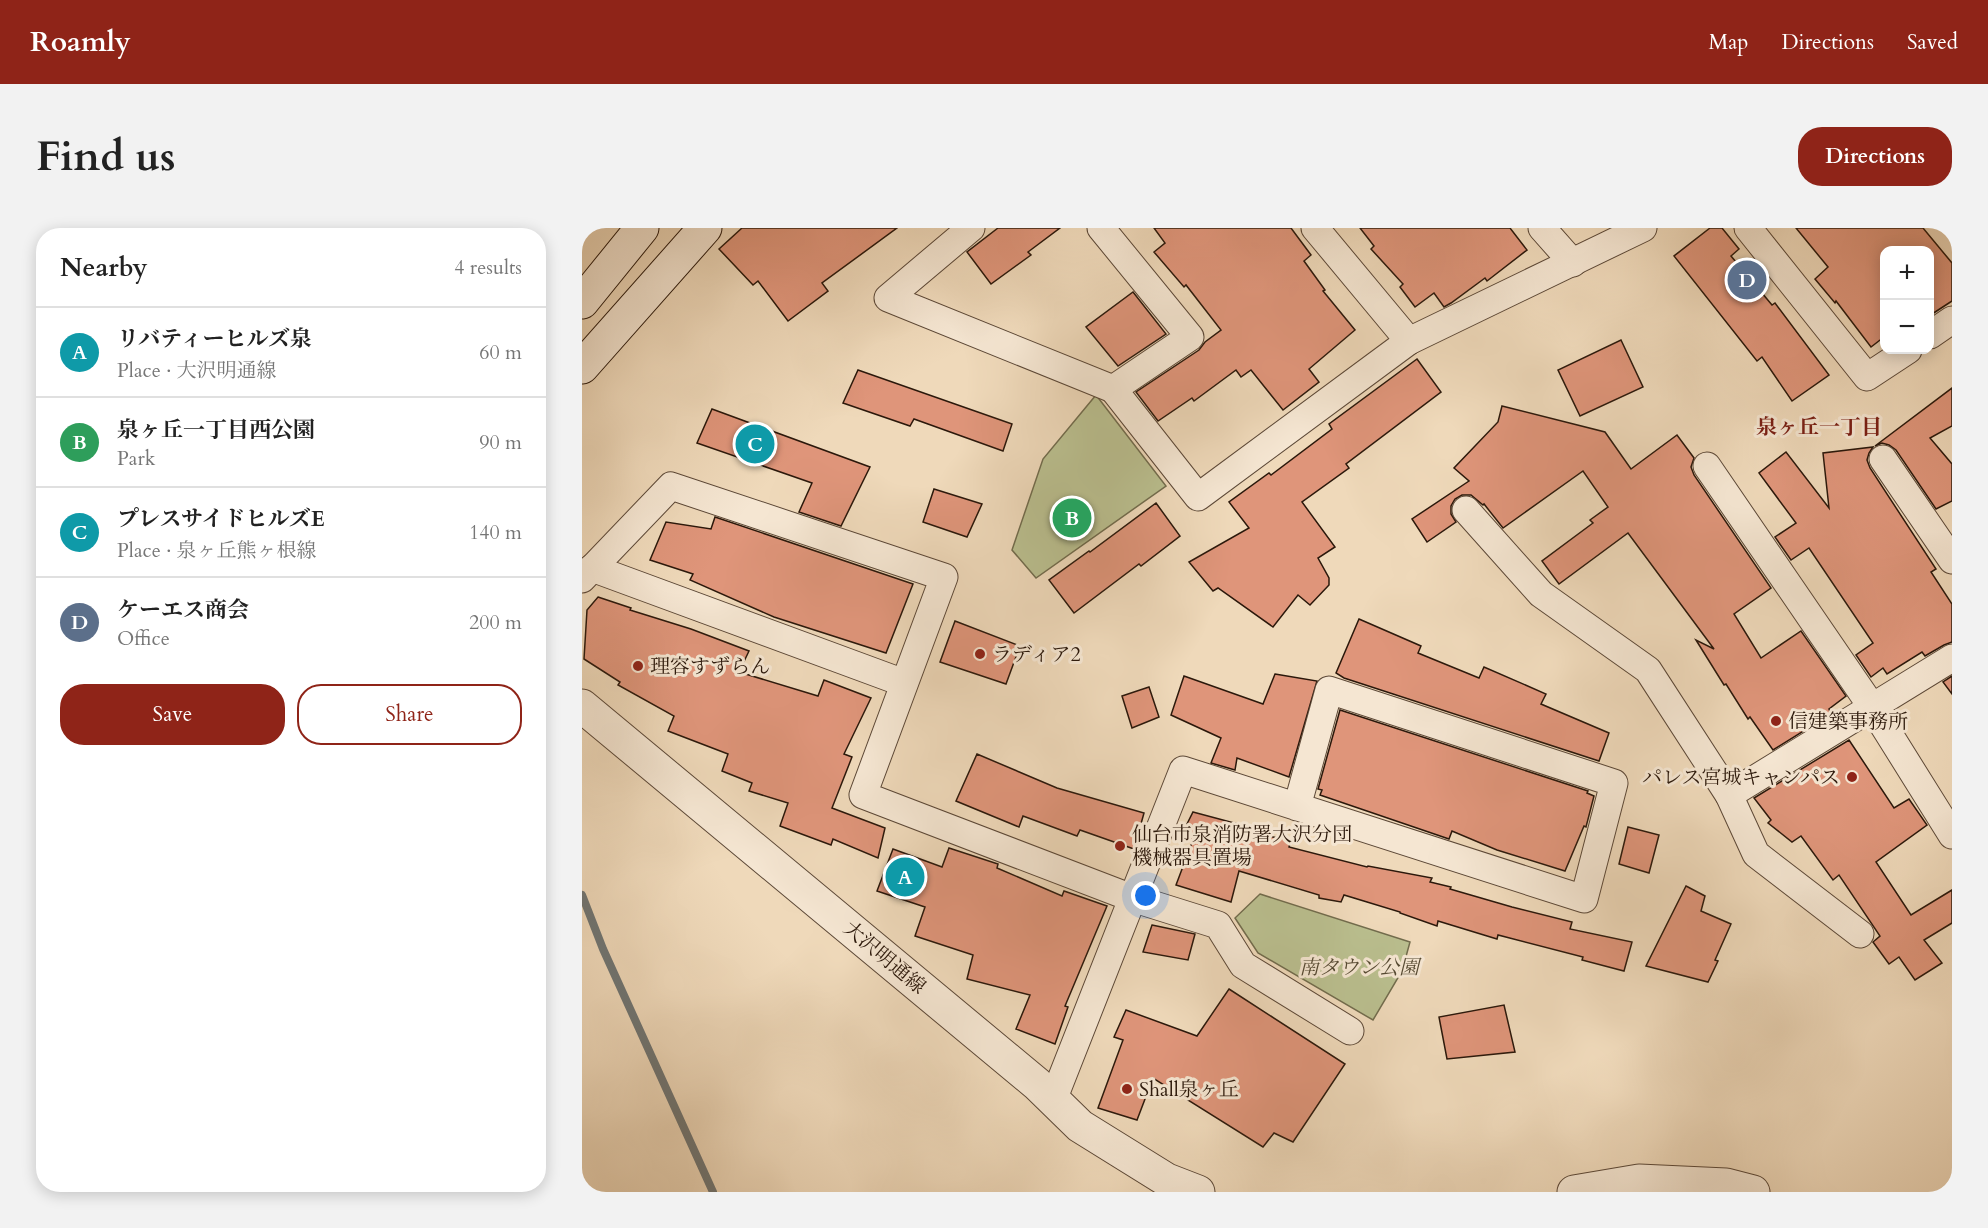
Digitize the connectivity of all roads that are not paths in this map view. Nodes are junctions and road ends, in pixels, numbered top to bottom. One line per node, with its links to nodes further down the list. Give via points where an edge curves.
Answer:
1 (642, 228): 10 (street)
2 (705, 228): 15 (street)
3 (971, 228): 16 (street, via 888,298)
4 (1101, 228): 16 (street, via 1190,337)
5 (1315, 228): 13 (street)
6 (1542, 228): 9 (street)
7 (1643, 228): 9 (street)
8 (1748, 228): 14 (street, via 1868,376)
9 (1573, 263): 13 (street)
10 (582, 303)
11 (1952, 320): 12 (street)
12 (1934, 332)
13 (1409, 341): 16 (street, via 1198,497)
14 (1902, 354)
15 (582, 368)
16 (1113, 389)
17 (1883, 459): 20 (street)
18 (1707, 466): 25 (street)
19 (1466, 510): 26 (street, via 1541,594 1648,670)
20 (1952, 560)
21 (587, 573): 23 (street); 23 (street, via 671,486 944,577)
22 (1952, 658): 25 (street)
23 (904, 682): 29 (street, via 863,795)
24 (582, 706): 32 (street, 大沢明通線)
25 (1872, 707): 26 (street); 28 (street)
26 (1729, 795): 30 (street, via 1756,854)
27 (1297, 807): 27 (street, via 1329,690 1614,783 1584,899); 29 (street, via 1183,770)
28 (1952, 835)
29 (1132, 898): 31 (street, via 1218,926 1243,964); 32 (street)
30 (1860, 933)
31 (1350, 1031)
32 (1053, 1100): 33 (street, 大沢明通線, via 1080,1126 1167,1180)
33 (1198, 1192)
34 (1574, 1192): 35 (street, via 1639,1181 1726,1185)
35 (1754, 1192)

